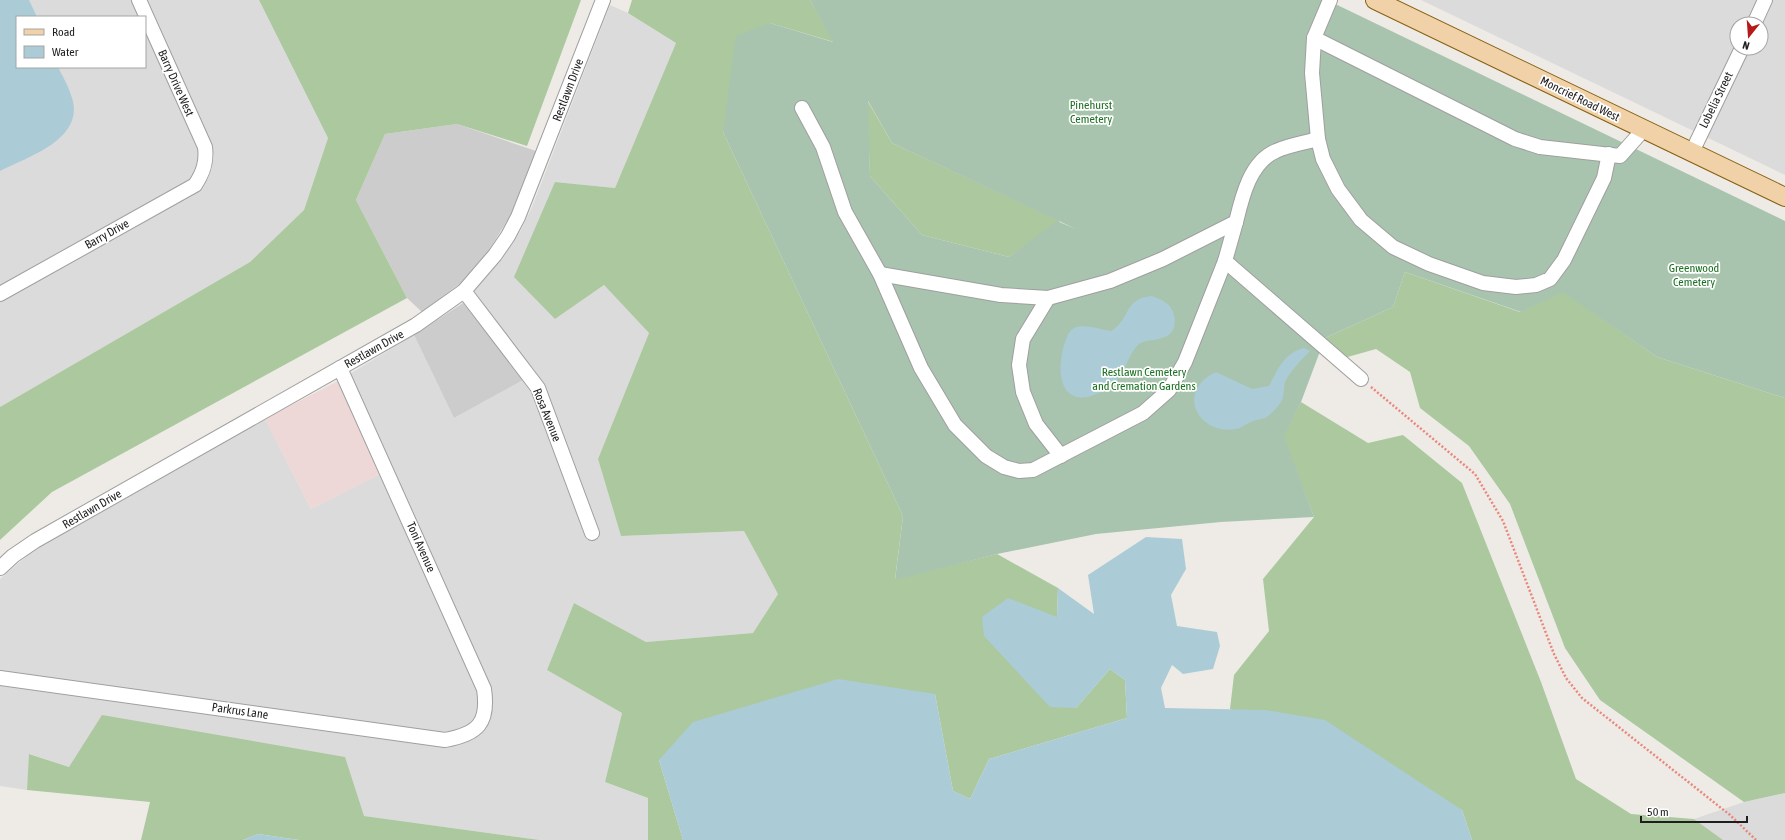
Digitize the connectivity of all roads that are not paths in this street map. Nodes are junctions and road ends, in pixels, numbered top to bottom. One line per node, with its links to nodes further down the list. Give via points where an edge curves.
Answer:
1 (139, 0): 14 (street, Barry Drive West, via 205,148)
2 (603, 0): 19 (street, Restlawn Drive, via 518,217 495,255)
3 (1330, 0): 7 (street)
4 (1375, 0): 10 (main road, Moncrief Road West)
5 (1765, 0): 6 (street)
6 (1758, 16)
7 (1314, 38): 11 (street, via 1312,73); 13 (street, via 1515,139 1540,147)
8 (1738, 56): 12 (street, Lobelia Street)
9 (802, 108): 18 (street, via 823,148 845,212)
10 (1644, 129): 12 (main road, Moncrief Road West); 13 (street, via 1620,156)
11 (1318, 138): 13 (street, via 1323,159 1338,188 1361,220 1393,247 1429,264 1483,283 1516,288 1536,285 1550,279 1604,178); 16 (street, via 1275,151 1261,163 1244,192)
12 (1692, 152): 15 (main road, Moncrief Road West)
13 (1609, 154)
14 (205, 166): 20 (street, Barry Drive, via 195,185)
15 (1785, 197)
16 (1236, 222): 17 (street); 21 (street, via 1163,260 1110,281)
17 (1225, 261): 23 (street); 24 (street, via 1185,362 1170,390 1144,413)
18 (880, 274): 21 (street, via 1001,295); 24 (street, via 921,368 955,425 986,456 1004,467 1018,471 1033,470)
19 (464, 291): 22 (street, Restlawn Drive, via 416,326); 25 (street, Rosa Avenue, via 538,388)
20 (0, 294)
21 (1048, 298): 24 (street, via 1023,339 1019,365 1023,392 1036,424)
22 (340, 368): 26 (street, Restlawn Drive, via 35,541); 28 (street, Toni Avenue, via 484,689 486,704)
23 (1361, 379)
24 (1061, 456)
25 (592, 532)
26 (0, 568)
27 (0, 678): 28 (street, Parkrus Lane, via 444,740 463,737)
28 (477, 728)

